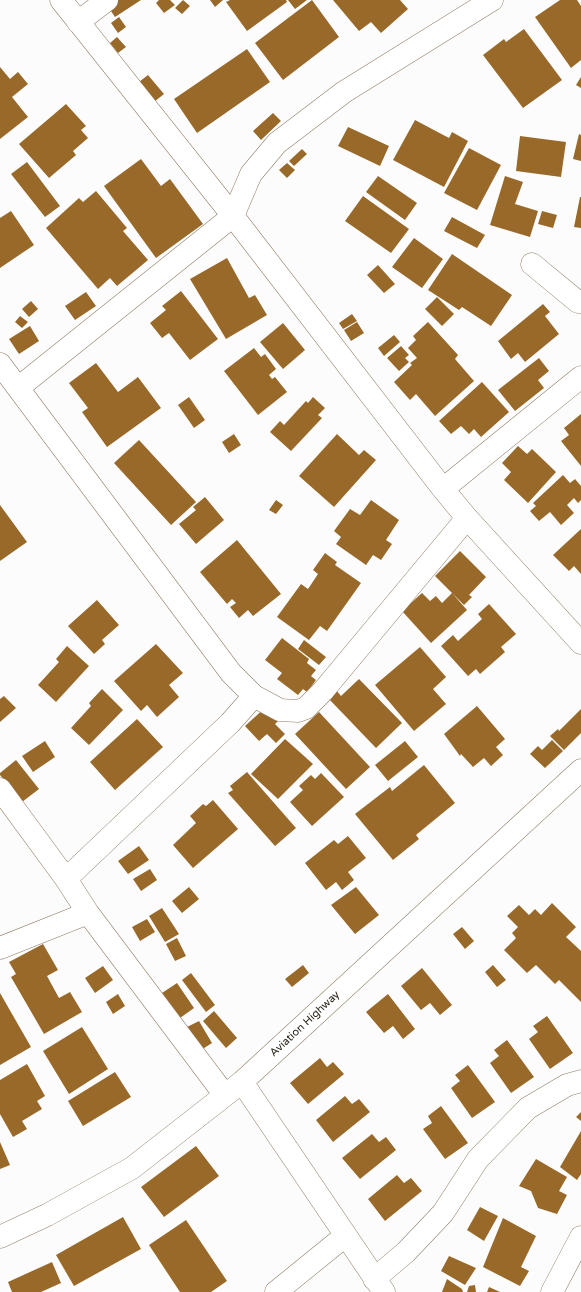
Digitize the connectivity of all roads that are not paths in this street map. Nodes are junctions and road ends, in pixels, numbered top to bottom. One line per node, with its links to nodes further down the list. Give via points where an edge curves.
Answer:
1 (61, 0): 4 (street)
2 (107, 0): 4 (street)
3 (492, 0): 5 (street, via 344,92 277,143 251,174)
4 (78, 22): 5 (street)
5 (233, 216): 8 (street); 10 (street)
6 (532, 264): 7 (street)
7 (581, 302)
8 (7, 377): 13 (street, via 231,673)
9 (581, 377): 10 (street)
10 (443, 489): 11 (street)
11 (467, 518): 12 (street); 13 (street, via 306,708 298,711 280,710)
12 (577, 629)
13 (254, 696): 16 (street, via 230,723)
14 (581, 770): 20 (street, Aviation Highway)
15 (0, 789): 16 (street)
16 (66, 879): 17 (street)
17 (88, 913): 18 (street); 21 (street)
18 (0, 948)
19 (581, 1080): 25 (street, via 567,1085 528,1108 478,1159 443,1213 406,1252)
20 (242, 1082): 21 (street, Aviation Highway); 22 (street)
21 (224, 1094): 24 (street, Aviation Highway, via 132,1168 48,1215)
22 (345, 1236): 25 (street); 26 (street)
23 (581, 1236): 27 (street)
24 (0, 1237)
25 (379, 1286)
26 (276, 1292)
27 (552, 1292)

